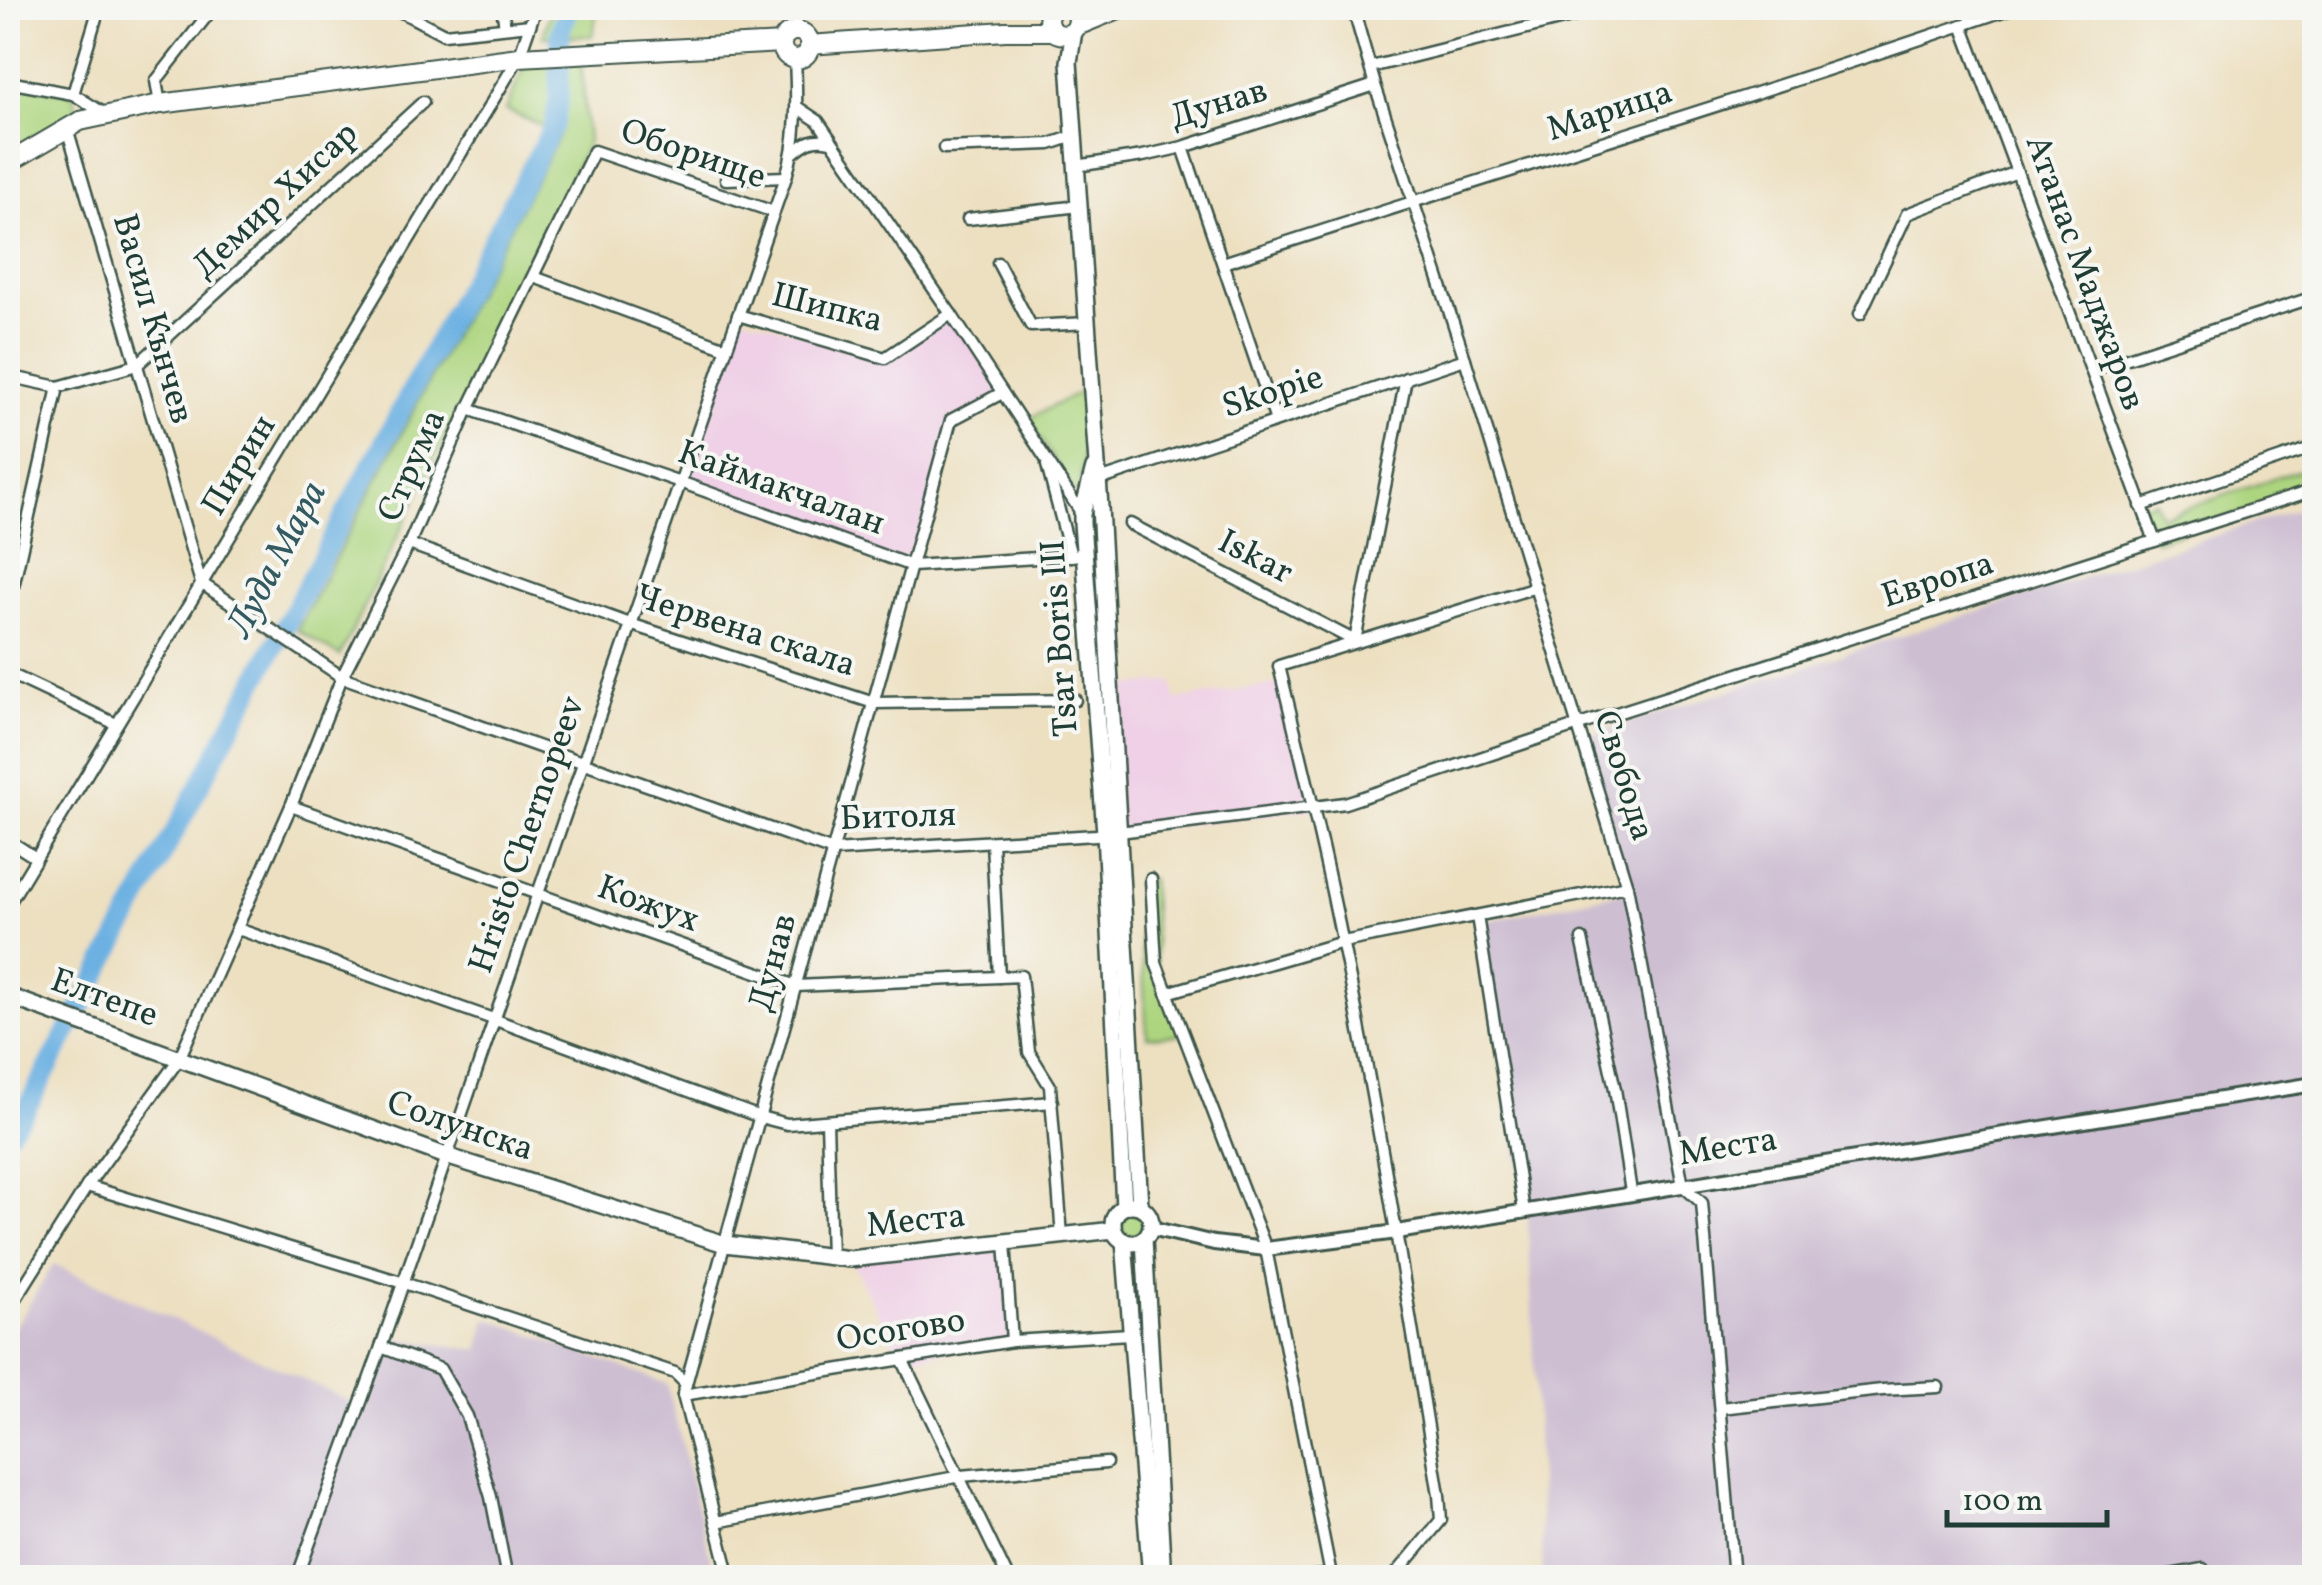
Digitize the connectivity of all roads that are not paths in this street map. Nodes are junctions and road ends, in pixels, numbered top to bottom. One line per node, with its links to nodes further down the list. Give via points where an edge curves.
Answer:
1 (99, 8): 22 (street)
2 (213, 8): 24 (street, via 156,81)
3 (394, 8): 15 (street, via 444,34)
4 (502, 8): 15 (street)
5 (536, 8): 13 (street, Пирин)
6 (797, 8): 16 (street)
7 (1102, 8): 12 (main road)
8 (1120, 8): 12 (main road)
9 (1354, 8): 19 (street, Свобода)
10 (1606, 8): 19 (street)
11 (2012, 8): 14 (street, Марица)
12 (1063, 17): 16 (main road, via 1005,31); 28 (main road, Tsar Boris III)
13 (530, 25): 15 (street); 17 (street, Пирин)
14 (1962, 25): 36 (street, Атанас Маджаров); 39 (street, Марица)
15 (505, 27)
16 (796, 40): 17 (main road); 18 (main road, via 804,56)
17 (519, 56): 24 (main road); 75 (street, Пирин)
18 (796, 59): 25 (street)
19 (1370, 67): 21 (street, Свобода)
20 (8, 82): 22 (street)
21 (1375, 84): 30 (street, Дунав); 39 (street, Свобода)
22 (73, 94): 26 (street)
23 (423, 102): 53 (street, Демир Хисар)
24 (160, 104): 26 (main road)
25 (797, 108): 29 (street, Tsar Boris III); 33 (street, Hristo Chernopeev)
26 (108, 115): 27 (main road)
27 (67, 128): 34 (main road); 53 (street, Васил Кънчев)
28 (1074, 136): 31 (street, via 1050,144); 35 (main road, Tsar Boris III)
29 (831, 141): 33 (street, via 817,138); 47 (street, Tsar Boris III)
30 (1183, 147): 35 (street, Дунав); 43 (street)
31 (944, 148)
32 (594, 152): 41 (street, Оборище); 45 (street, Струма)
33 (793, 153): 37 (street, Hristo Chernopeev)
34 (8, 163)
35 (1076, 166): 40 (main road, Tsar Boris III)
36 (2017, 172): 48 (street, via 1907,214); 54 (street, Атанас Маджаров)
37 (786, 177): 38 (street); 41 (street, Hristo Chernopeev)
38 (726, 179)
39 (1414, 201): 43 (street, Марица); 52 (street, Свобода)
40 (1079, 206): 42 (street); 50 (main road, Tsar Boris III)
41 (774, 212): 49 (street, Hristo Chernopeev)
42 (968, 219)
43 (1223, 262): 60 (street)
44 (998, 263): 50 (street, via 1031,326)
45 (534, 277): 51 (street); 59 (street, Струма)
46 (2314, 298): 54 (street)
47 (951, 314): 49 (street, Шипка, via 886,358); 58 (street, Tsar Boris III)
48 (1860, 314)
49 (738, 315): 51 (street, Hristo Chernopeev)
50 (1088, 323): 62 (main road, Tsar Boris III)
51 (726, 348): 65 (street, Hristo Chernopeev)
52 (1466, 359): 56 (street, Skopie); 76 (street, Свобода)
53 (137, 365): 57 (street, Демир Хисар); 75 (street, Васил Кънчев)
54 (2091, 370): 67 (street, Атанас Маджаров)
55 (8, 376): 57 (street, Демир Хисар)
56 (1406, 378): 60 (street, Skopie); 79 (street)
57 (58, 387): 77 (street)
58 (1002, 394): 63 (street, Tsar Boris III); 74 (street, Дунав, via 951,420)
59 (468, 409): 65 (street, Каймакчалан); 72 (street, Струма)
60 (1276, 422): 64 (street, Skopie)
61 (2314, 447): 67 (street)
62 (1097, 454): 64 (main road, Tsar Boris III); 68 (main road)
63 (1045, 456): 68 (street, Tsar Boris III); 73 (street)
64 (1099, 480): 69 (main road, Tsar Boris III)
65 (680, 482): 74 (street, Каймакчалан); 78 (street, Hristo Chernopeev)
66 (2314, 490): 71 (street, Европа)
67 (2142, 506): 71 (street, Атанас Маджаров)
68 (1082, 519): 69 (main road); 73 (main road, Tsar Boris III)
69 (1102, 523): 89 (main road, Tsar Boris III)
70 (1130, 524): 79 (street, Iskar)
71 (2154, 541): 85 (street, Европа)
72 (409, 544): 78 (street, Червена скала); 81 (street, Струма)
73 (1078, 555): 74 (street, Каймакчалан); 89 (main road, Tsar Boris III)
74 (912, 566): 83 (street, Дунав)
75 (201, 584): 81 (street, Битоля); 84 (street, Пирин)
76 (1536, 587): 79 (street); 85 (street, Свобода)
77 (8, 610)
78 (630, 624): 83 (street, Червена скала); 86 (street, Hristo Chernopeev)
79 (1355, 641): 88 (street, via 1279,666)
80 (8, 672): 84 (street)
81 (342, 677): 86 (street, Битоля); 87 (street, Струма)
82 (1075, 700): 83 (street, Червена скала)
83 (874, 703): 92 (street, Дунав)
84 (116, 724): 93 (street, Пирин)
85 (1579, 725): 88 (street, Битоля); 95 (street, Свобода)
86 (582, 762): 92 (street, Битоля); 96 (street, Hristo Chernopeev)
87 (291, 806): 96 (street, Кожух); 99 (street, Струма)
88 (1314, 809): 89 (street, Битоля); 101 (street)
89 (1112, 833): 91 (street, Битоля); 116 (main road, Tsar Boris III)
90 (8, 840): 93 (street)
91 (992, 842): 92 (street, Битоля); 102 (street)
92 (834, 851): 103 (street, Дунав)
93 (36, 858): 97 (street, Пирин)
94 (1151, 879): 104 (street, via 1156,963)
95 (1627, 886): 98 (street); 114 (street, Свобода)
96 (536, 894): 103 (street, Кожух); 106 (street, Hristo Chernopeev)
97 (8, 905)
98 (1477, 916): 101 (street); 117 (street)
99 (238, 930): 106 (street); 107 (street, Струма)
100 (1582, 939): 115 (street)
101 (1343, 942): 104 (street); 118 (street)
102 (999, 977): 103 (street, Кожух); 109 (street, via 1021,976 1029,1052)
103 (796, 986): 110 (street, Дунав)
104 (1167, 993): 124 (street)
105 (8, 996): 107 (main road, Елтепе)
106 (493, 1019): 110 (street); 112 (street, Hristo Chernopeev)
107 (180, 1058): 112 (main road, Солунска); 113 (street, Струма)
108 (2314, 1084): 114 (street, Места)
109 (1052, 1102): 111 (street); 121 (street)
110 (760, 1116): 111 (street, via 787,1124); 123 (street, Дунав)
111 (827, 1122): 125 (street)
112 (446, 1156): 123 (main road, Солунска); 126 (street, Hristo Chernopeev)
113 (87, 1186): 126 (street); 127 (street, Струма)
114 (1683, 1186): 115 (street, Места); 134 (street, Свобода, via 1702,1203)
115 (1631, 1192): 117 (street, Места)
116 (1132, 1206): 119 (main road, via 1149,1214); 120 (main road, via 1115,1216)
117 (1524, 1210): 118 (street, Места)
118 (1396, 1232): 124 (street, Места); 147 (street, via 1441,1520)
119 (1148, 1233): 120 (main road, via 1134,1243); 124 (street, Места); 144 (main road, via 1162,1561)
120 (1119, 1235): 121 (main road, Места); 128 (main road)
121 (1062, 1236): 122 (main road, Места)
122 (1005, 1242): 125 (main road, Места); 129 (street)
123 (725, 1244): 125 (main road, Места); 133 (street, Дунав)
124 (1266, 1249): 139 (street)
125 (831, 1257)
126 (401, 1282): 130 (street, Hristo Chernopeev); 133 (street, via 676,1373)
127 (8, 1311)
128 (1130, 1334): 129 (street, Осогово); 144 (main road)
129 (1012, 1341): 131 (street, Осогово)
130 (381, 1347): 140 (street, Hristo Chernopeev); 141 (street, via 440,1369 467,1416)
131 (902, 1359): 133 (street, Осогово); 136 (street)
132 (1938, 1387): 134 (street)
133 (684, 1390): 137 (street)
134 (1720, 1408): 148 (street, Свобода)
135 (1106, 1463): 136 (street)
136 (961, 1476): 137 (street); 143 (street)
137 (716, 1522): 142 (street)
138 (2204, 1573): 149 (street)
139 (1331, 1575): 145 (street); 146 (street)
140 (297, 1578)
141 (508, 1578)
142 (730, 1578)
143 (1008, 1578)
144 (1154, 1578)
145 (1289, 1578)
146 (1346, 1578)
147 (1393, 1578)
148 (1734, 1578)
149 (2154, 1578)

